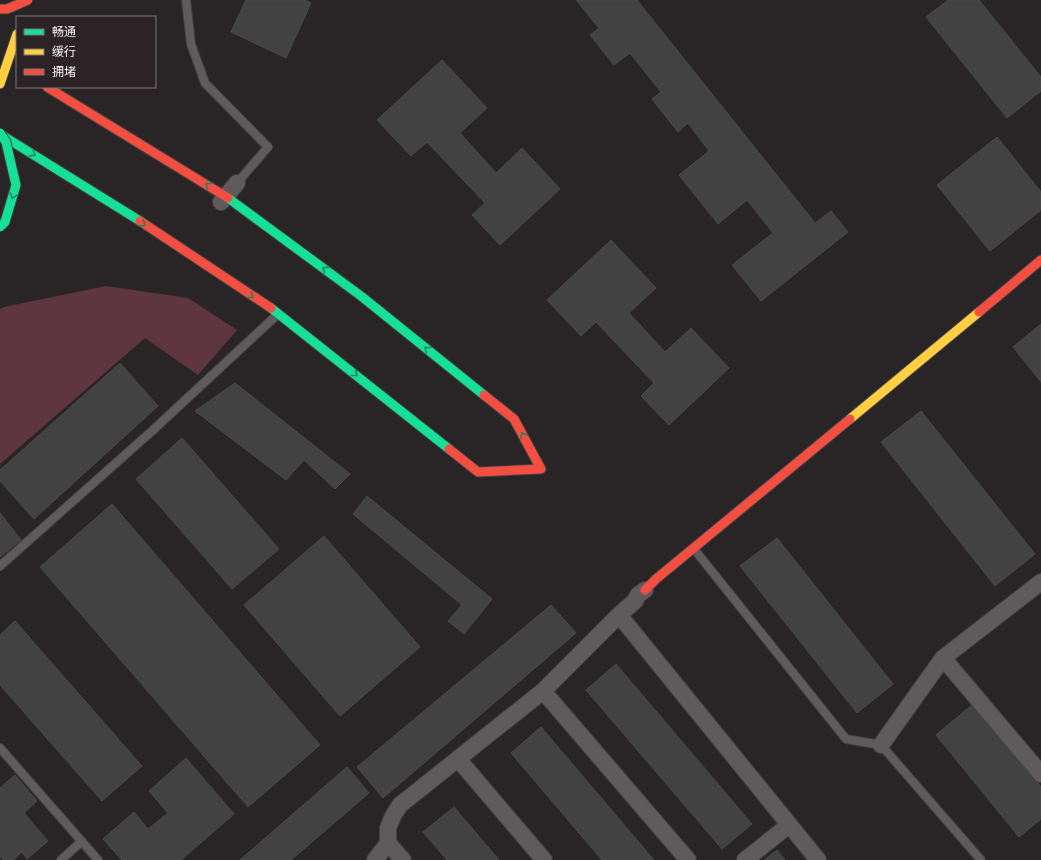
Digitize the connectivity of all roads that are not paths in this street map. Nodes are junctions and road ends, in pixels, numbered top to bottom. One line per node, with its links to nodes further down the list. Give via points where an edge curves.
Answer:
1 (24, 0): 5 (main road)
2 (28, 0): 4 (main road, bridge, via 8,9)
3 (186, 0): 12 (lane, via 191,44 205,83 268,147)
4 (0, 9)
5 (22, 11)
6 (16, 36): 7 (main road)
7 (4, 61): 8 (main road); 9 (main road)
8 (16, 68)
9 (0, 84)
10 (49, 88): 13 (main road, one-way to 10, via 124,132)
11 (0, 133): 14 (main road, one-way to 14, bridge, via 6,142 16,185 5,222); 16 (main road, one-way to 16, via 140,221)
12 (237, 183): 13 (street)
13 (223, 199): 16 (main road, one-way to 13, via 478,472 541,469 514,419 361,296 268,226)
14 (0, 227)
15 (1041, 260): 17 (main road)
16 (278, 313): 18 (lane, via 152,431)
17 (694, 548): 20 (main road); 24 (lane, via 846,739)
18 (0, 566)
19 (1041, 582): 22 (street)
20 (645, 590): 21 (street)
21 (619, 615): 23 (street); 28 (street)
22 (943, 658): 24 (street); 27 (street)
23 (543, 691): 26 (street); 36 (street)
24 (881, 745): 39 (lane)
25 (0, 748): 29 (lane)
26 (458, 759): 30 (street, via 400,804 388,828); 35 (street)
27 (1041, 774)
28 (789, 825): 37 (street); 38 (street)
29 (82, 842): 31 (lane); 32 (lane)
30 (388, 843): 33 (street); 34 (street)
31 (61, 860)
32 (98, 860)
33 (375, 860)
34 (403, 860)
35 (544, 860)
36 (688, 860)
37 (745, 860)
38 (818, 860)
39 (981, 860)

